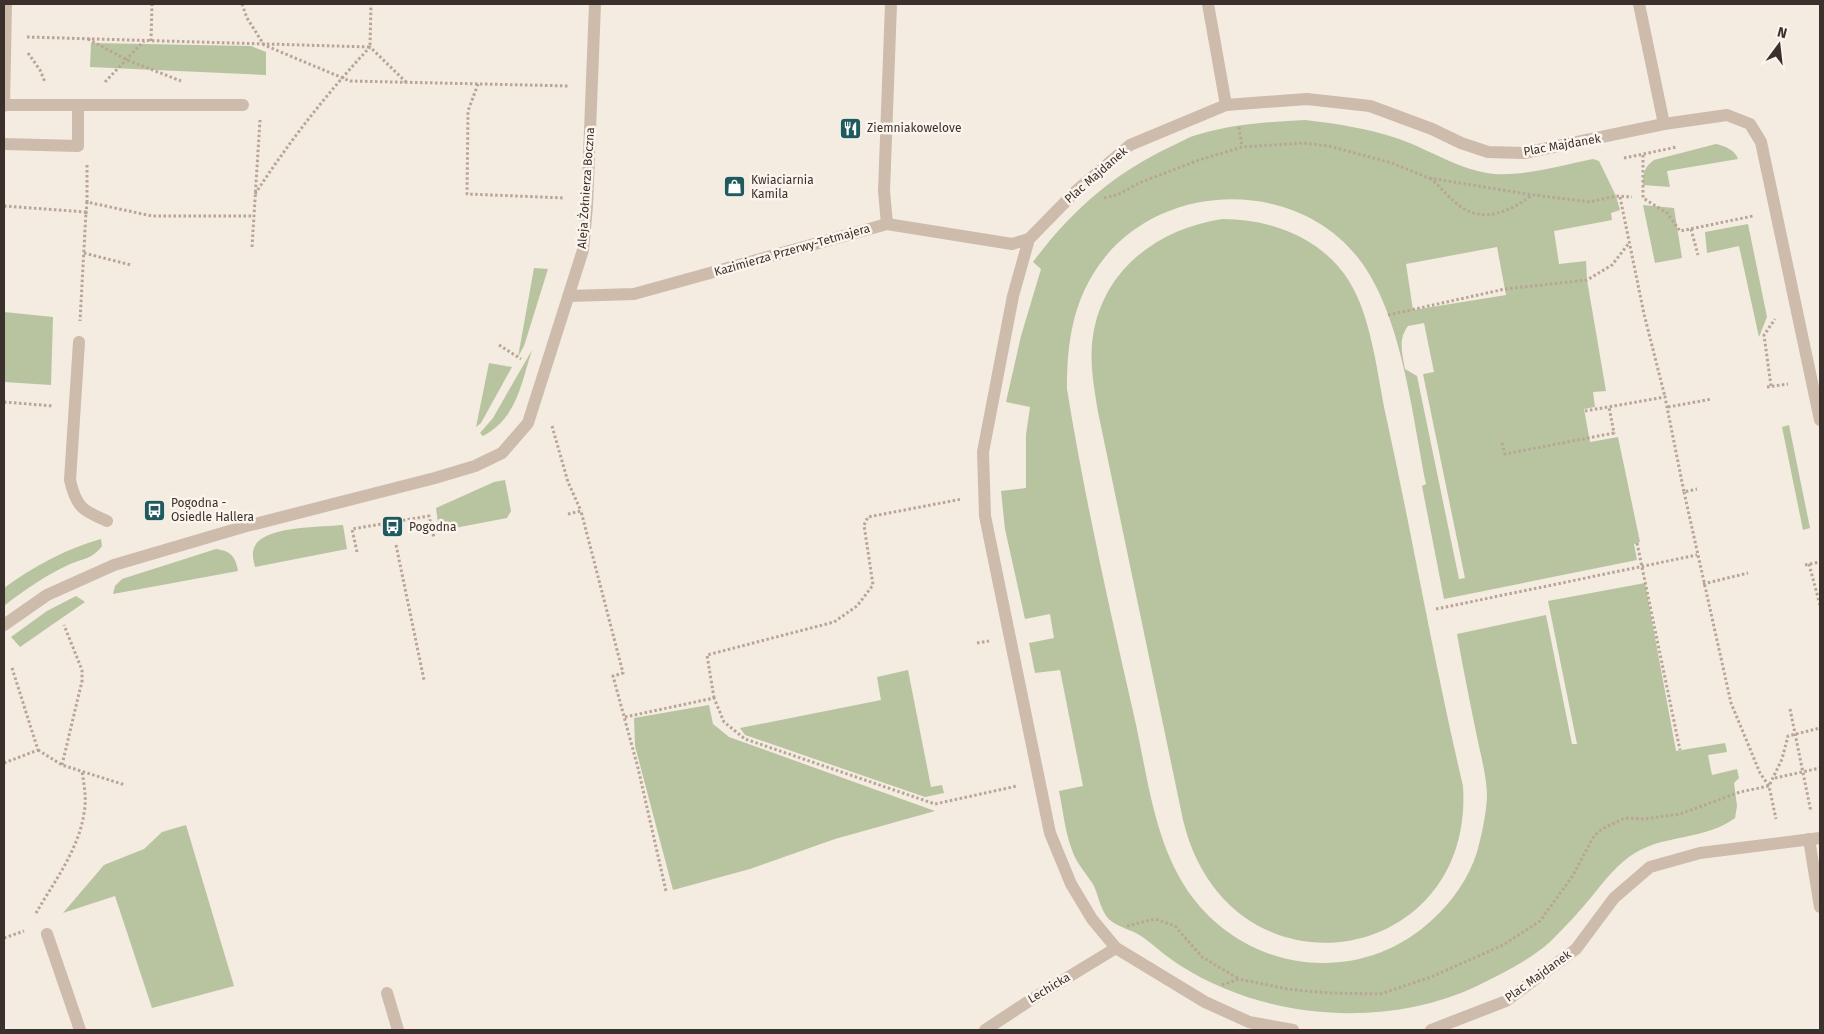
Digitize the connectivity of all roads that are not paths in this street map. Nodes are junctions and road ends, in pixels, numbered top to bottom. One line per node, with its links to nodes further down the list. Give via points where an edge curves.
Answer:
1 (6, 4): 6 (street, via 11,37)
2 (595, 4): 14 (street, Aleja Żołnierza Boczna, via 587,206 583,250)
3 (891, 4): 12 (street, Kazimierza Przerwy-Tetmajera, via 884,191)
4 (1208, 4): 9 (street)
5 (1639, 4): 10 (street)
6 (4, 105): 7 (street)
7 (78, 105): 8 (street); 11 (street, via 78,146)
8 (244, 105)
9 (1226, 105): 10 (street, Plac Majdanek, via 1307,99 1370,106 1488,152 1524,153); 13 (street, Plac Majdanek, via 1130,145 1077,190)
10 (1664, 124): 16 (street, Plac Majdanek, via 1727,115 1750,124 1761,142)
11 (4, 144)
12 (887, 224): 13 (street, via 1012,244); 14 (street, Kazimierza Przerwy-Tetmajera, via 634,294)
13 (1029, 239): 22 (street, via 991,400 983,452 985,516 1050,833 1071,884 1092,919)
14 (569, 296): 18 (street, Aleja Żołnierza Boczna, via 528,423 502,453 475,466 435,478 243,527 114,566 47,595)
15 (79, 342): 17 (street, via 70,480 74,498 85,512)
16 (1820, 414)
17 (107, 521)
18 (4, 625)
19 (1815, 838): 20 (street); 28 (street, Plac Majdanek, via 1700,853 1650,867 1614,898 1576,948 1506,1001)
20 (1820, 907)
21 (47, 934): 24 (street)
22 (1116, 948): 26 (street, Lechicka); 27 (street, via 1196,997 1249,1022)
23 (387, 993): 25 (street)
24 (80, 1030)
25 (398, 1030)
26 (985, 1030)
27 (1293, 1030)
28 (1431, 1030)

